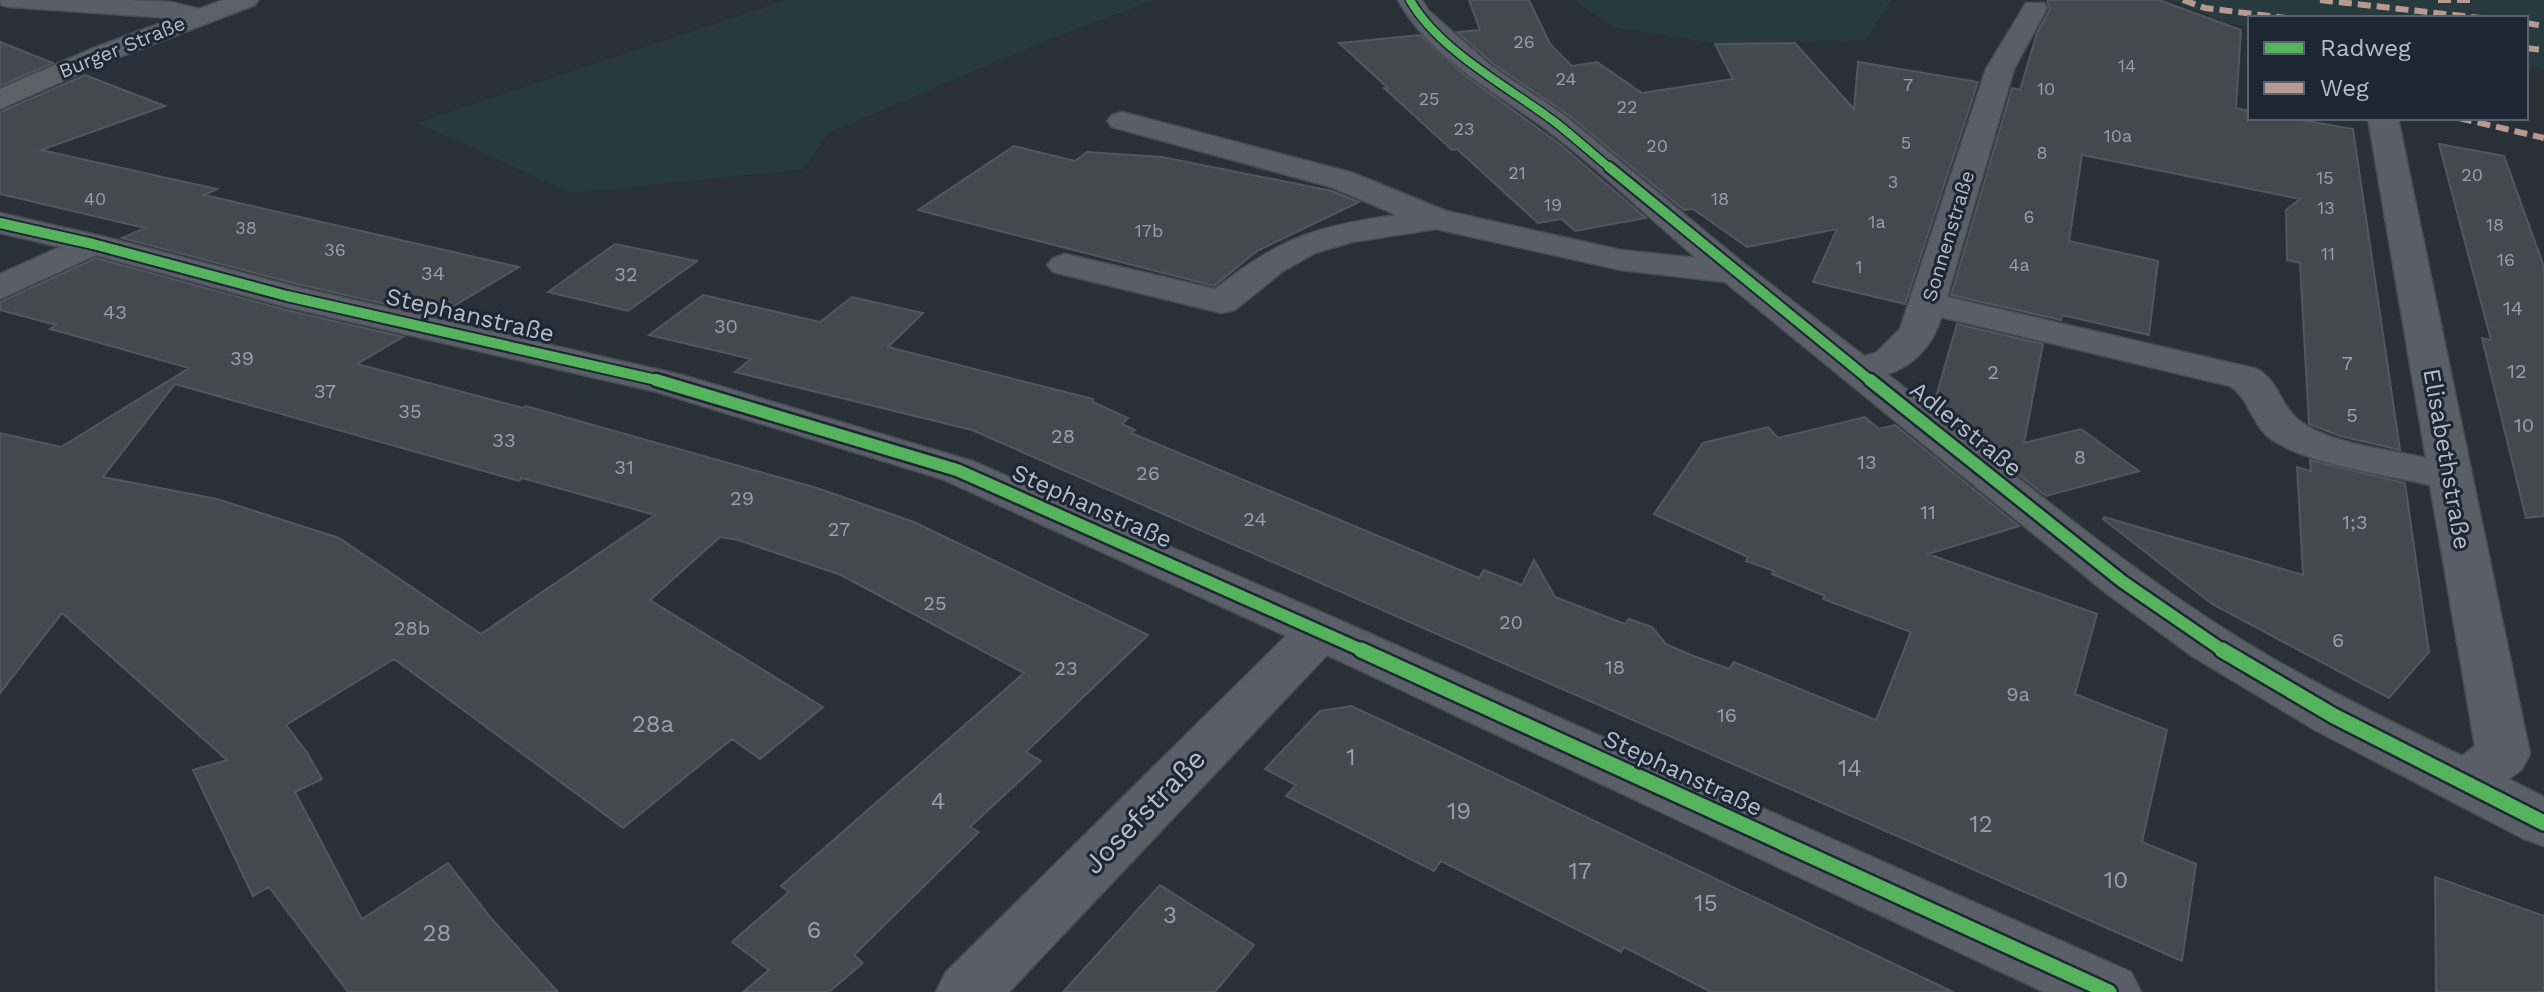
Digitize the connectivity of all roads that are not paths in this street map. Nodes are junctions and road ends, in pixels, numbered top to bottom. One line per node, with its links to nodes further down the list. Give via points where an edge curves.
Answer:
1 (10, 0): 5 (street)
2 (246, 0): 5 (main road, Burger Straße)
3 (1410, 0): 13 (street, Adlerstraße, via 1418,14 1481,72 1555,122)
4 (2035, 8): 15 (street, Sonnenstraße, via 2000,69)
5 (200, 16): 6 (main road, Burger Straße)
6 (0, 100)
7 (2383, 120): 17 (street, Elisabethstraße)
8 (1122, 121): 9 (street, via 1342,180)
9 (1436, 219): 12 (street, via 1334,236 1301,247 1272,262 1222,302); 13 (street, via 1621,260)
10 (0, 223): 11 (street, Stephanstraße)
11 (93, 244): 14 (street); 18 (street, Stephanstraße, via 287,296 668,383 957,470)
12 (1065, 265)
13 (1735, 273): 16 (street, Adlerstraße)
14 (0, 288)
15 (1927, 303): 16 (street, Sonnenstraße, via 1918,333 1890,361); 17 (street, via 2243,377 2254,382 2282,427 2304,441)
16 (1857, 370): 19 (street, Adlerstraße, via 2123,582 2210,643 2334,716)
17 (2449, 476): 19 (street, Elisabethstraße, via 2503,754)
18 (1320, 631): 21 (street, Josefstraße); 22 (street, Stephanstraße)
19 (2466, 783): 20 (street, Adlerstraße)
20 (2544, 823)
21 (968, 992)
22 (2109, 992)

